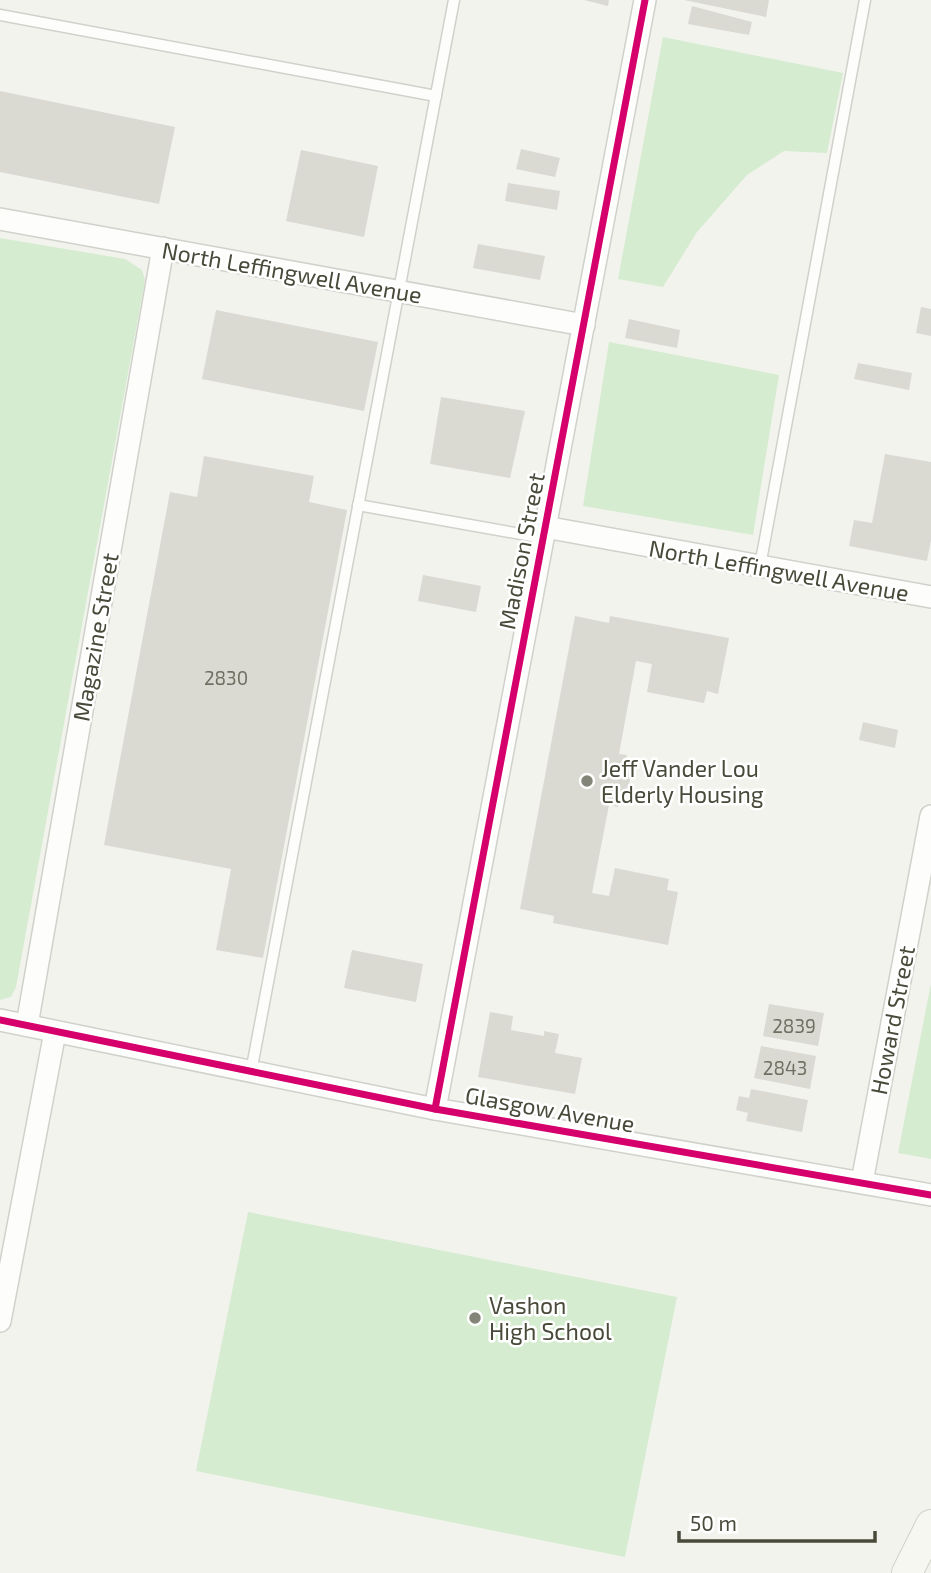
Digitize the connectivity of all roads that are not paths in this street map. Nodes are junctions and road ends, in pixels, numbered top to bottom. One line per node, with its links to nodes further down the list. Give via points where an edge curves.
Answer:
1 (454, 0): 5 (lane)
2 (645, 0): 9 (street, Madison Street)
3 (865, 0): 12 (lane)
4 (0, 15): 5 (lane)
5 (436, 96): 8 (lane)
6 (0, 219): 7 (street, North Leffingwell Avenue)
7 (163, 248): 8 (street, North Leffingwell Avenue); 16 (street, Magazine Street)
8 (399, 292): 9 (street, North Leffingwell Avenue); 10 (lane)
9 (583, 325): 11 (street, Madison Street)
10 (358, 505): 11 (lane); 18 (lane)
11 (544, 533): 12 (street, North Leffingwell Avenue); 19 (street, Madison Street)
12 (760, 566): 13 (street, North Leffingwell Avenue)
13 (931, 597)
14 (931, 816): 20 (street, Howard Street)
15 (0, 1020): 16 (street, Glasgow Avenue)
16 (27, 1025): 17 (street, Glasgow Avenue)
17 (55, 1032): 18 (street, Glasgow Avenue); 22 (street)
18 (251, 1072): 19 (street, Glasgow Avenue)
19 (435, 1109): 20 (street, Glasgow Avenue)
20 (862, 1182): 21 (street, Glasgow Avenue)
21 (931, 1195)
22 (0, 1321)
23 (931, 1525): 24 (main road)
24 (907, 1573)

